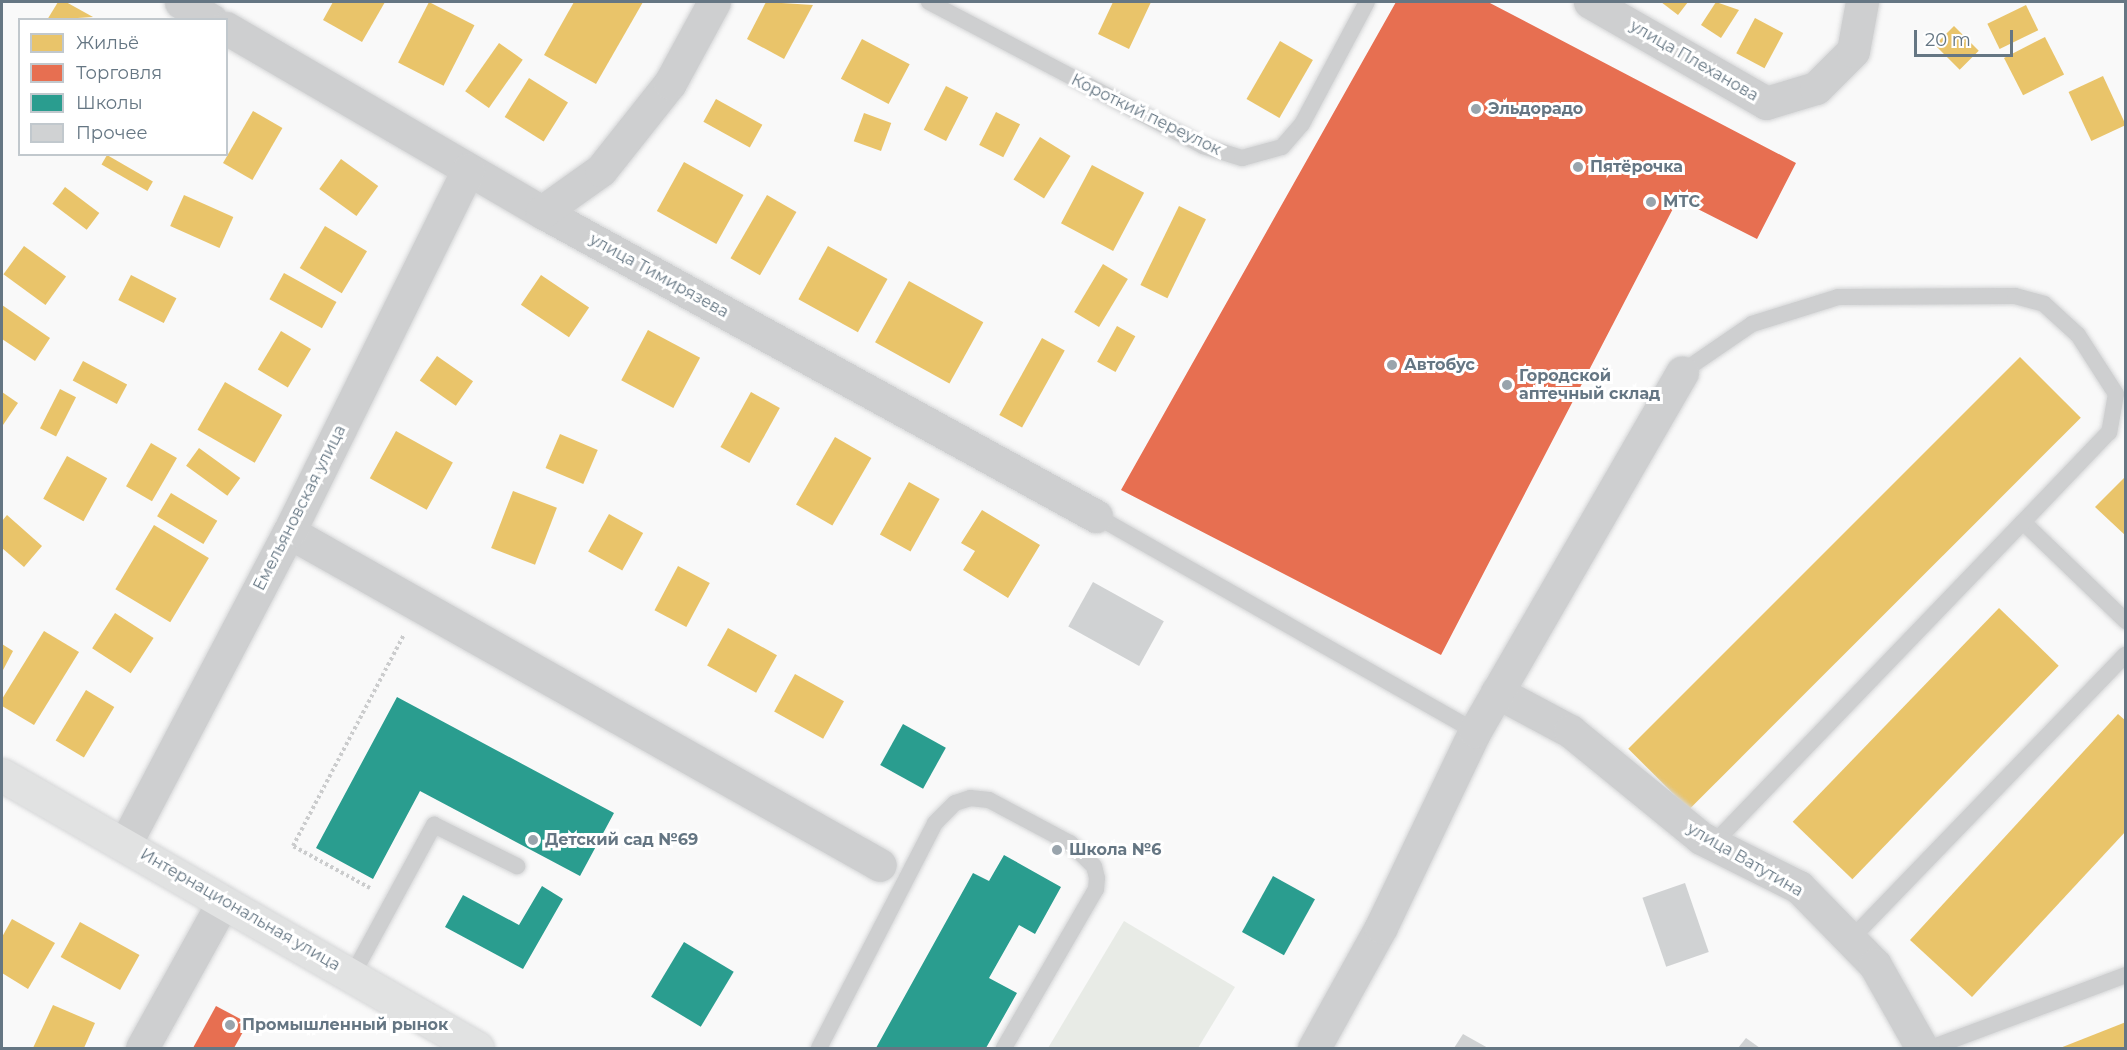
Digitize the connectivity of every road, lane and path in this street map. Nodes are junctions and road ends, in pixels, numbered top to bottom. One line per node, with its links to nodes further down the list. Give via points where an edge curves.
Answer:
1 (181, 2): 7 (street)
2 (714, 2): 10 (street, via 670,82 602,170)
3 (929, 2): 4 (lane, Короткий переулок, via 1203,146 1242,158 1282,147 1302,124)
4 (1367, 2)
5 (1590, 2): 6 (street, улица Плеханова, via 1766,103 1816,88 1853,51)
6 (1862, 2)
7 (208, 18)
8 (228, 29): 9 (street, улица Тимирязева)
9 (468, 170): 10 (street, улица Тимирязева); 15 (street, Емельяновская улица)
10 (542, 212): 13 (street, улица Тимирязева)
11 (1682, 372): 12 (lane, via 1752,324 1838,297 2015,296 2044,304 2078,335); 19 (street)
12 (2121, 393): 14 (lane, via 2109,432)
13 (1096, 516): 20 (lane)
14 (2023, 522): 17 (lane); 23 (lane)
15 (289, 532): 16 (street); 22 (street, Емельяновская улица)
16 (420, 606): 25 (street); 26 (path, via 294,846)
17 (2126, 621)
18 (2126, 654): 28 (lane)
19 (1497, 692): 20 (street); 23 (street, улица Ватутина, via 1570,731 1630,784)
20 (1475, 731): 35 (street, via 1381,927)
21 (2, 775): 22 (main road, Интернациональная улица)
22 (125, 844): 27 (main road, Интернациональная улица)
23 (1713, 844): 28 (street, улица Ватутина, via 1799,887)
24 (517, 866): 26 (lane, via 434,825)
25 (893, 872): 33 (lane); 34 (lane, via 955,803 970,798 989,800 1070,843 1094,866 1096,889)
26 (394, 901): 29 (lane)
27 (223, 902): 29 (main road, Интернациональная улица); 31 (street)
28 (1850, 940): 36 (street, улица Ватутина, via 1875,965)
29 (353, 974): 32 (main road, Интернациональная улица)
30 (2126, 975): 37 (lane)
31 (142, 1048)
32 (477, 1048)
33 (819, 1048)
34 (1004, 1048)
35 (1314, 1048)
36 (1922, 1048)
37 (1931, 1048)

